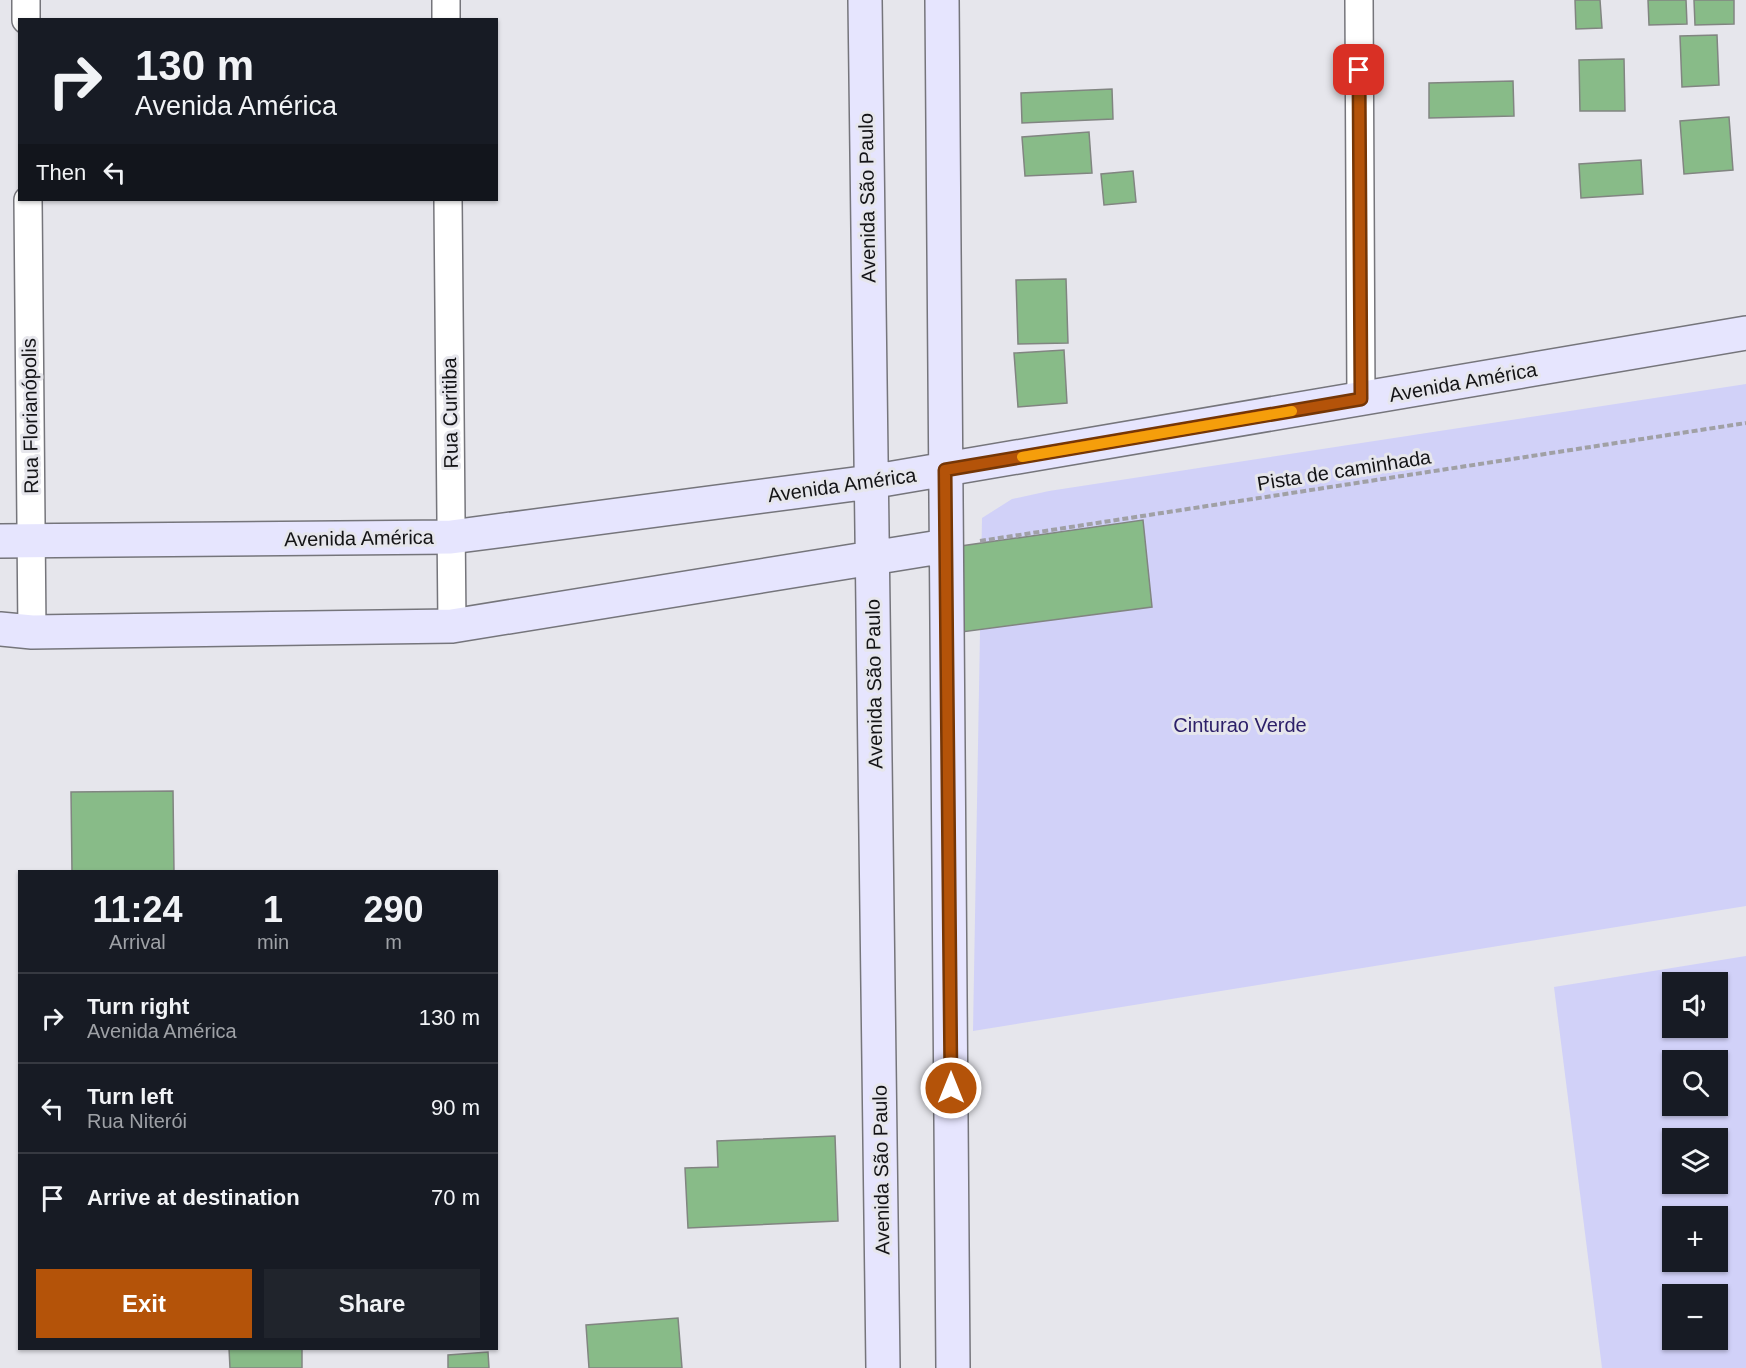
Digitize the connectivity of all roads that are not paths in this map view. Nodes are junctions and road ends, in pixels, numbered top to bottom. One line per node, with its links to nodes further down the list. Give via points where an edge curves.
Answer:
1 (26, 0): 6 (street)
2 (446, 0): 7 (street)
3 (865, 0): 13 (main road, Avenida São Paulo)
4 (942, 0): 12 (main road)
5 (1359, 0): 11 (street)
6 (26, 18)
7 (446, 18)
8 (28, 201): 15 (street, Rua Florianópolis)
9 (448, 201): 14 (street, Rua Curitiba)
10 (1746, 333): 11 (main road, Avenida América)
11 (1361, 399): 12 (main road, Avenida América)
12 (945, 470): 13 (main road, Avenida América); 16 (main road)
13 (870, 482): 14 (main road, Avenida América); 17 (main road, Avenida São Paulo)
14 (451, 537): 15 (main road, Avenida América); 18 (street, Rua Curitiba)
15 (16, 542): 19 (street, Rua Florianópolis)
16 (946, 546): 17 (main road); 21 (main road)
17 (872, 557): 18 (main road); 20 (main road, Avenida São Paulo)
18 (452, 626): 19 (main road)
19 (16, 630)
20 (883, 1368)
21 (953, 1368)

